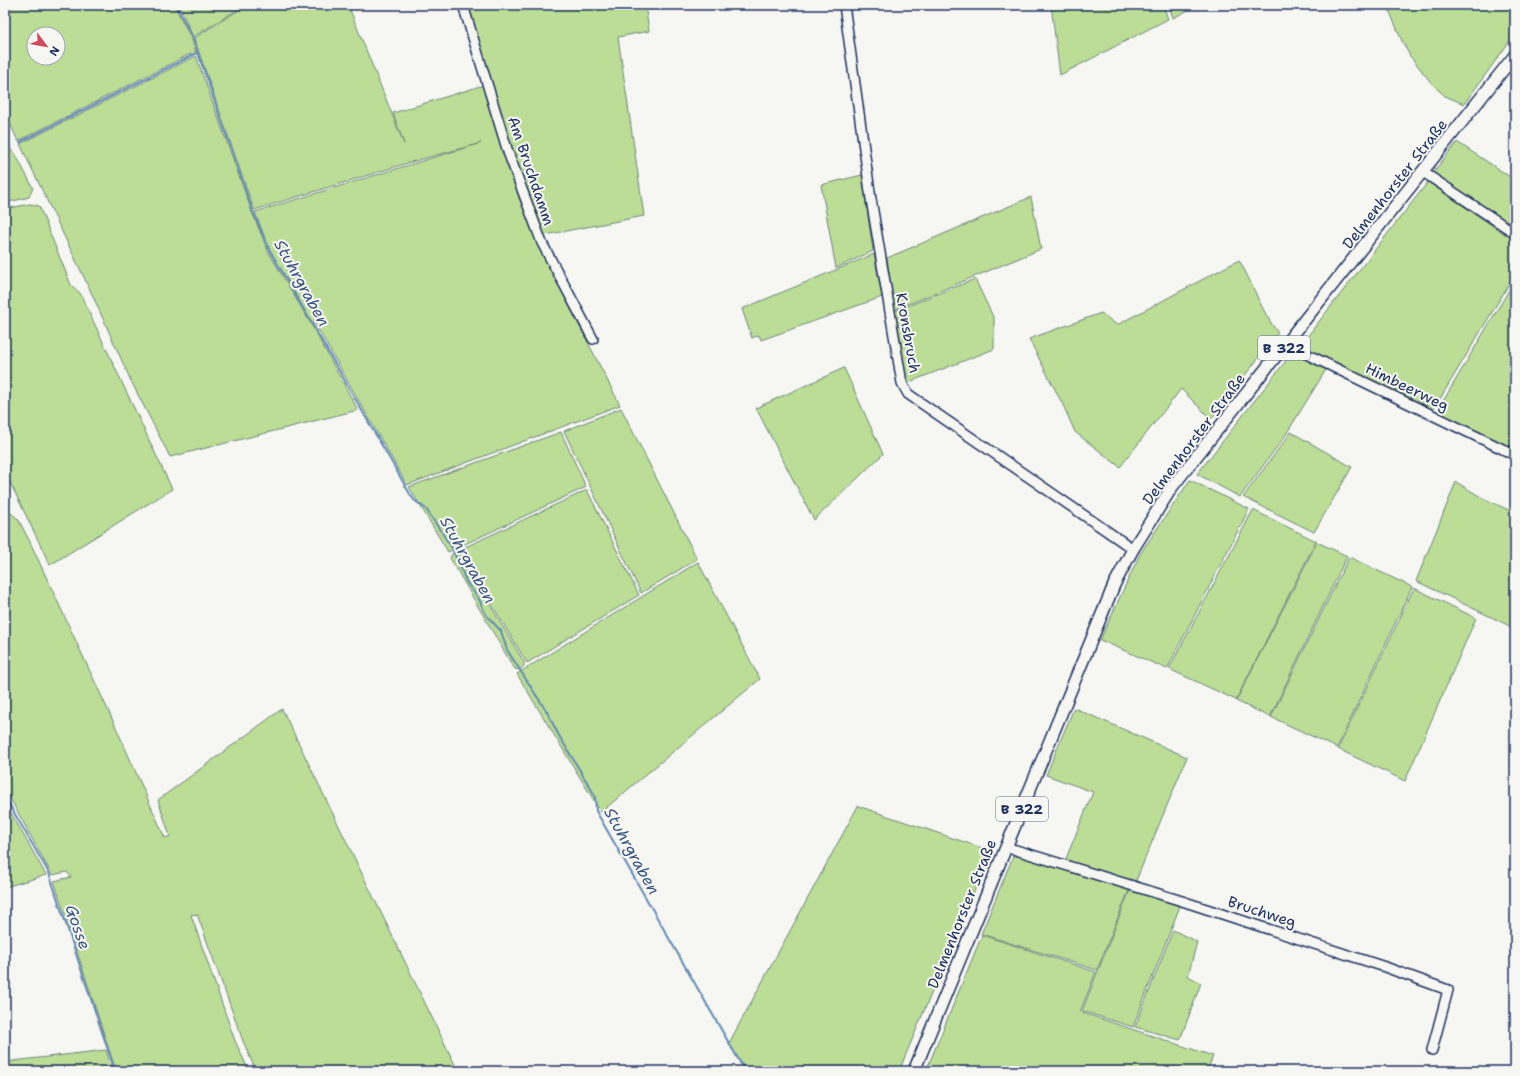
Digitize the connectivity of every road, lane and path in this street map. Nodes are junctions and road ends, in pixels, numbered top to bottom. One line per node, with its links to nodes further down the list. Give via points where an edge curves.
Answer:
1 (463, 5): 6 (street, Am Bruchdamm, via 508,152 542,243)
2 (844, 5): 9 (street, Kronsbruch, via 871,199 902,383 908,394)
3 (1515, 55): 4 (main road, Delmenhorster Straße / B 322)
4 (1423, 172): 5 (street); 7 (main road, Delmenhorster Straße / B 322)
5 (1515, 233)
6 (593, 339)
7 (1288, 342): 8 (street, Himbeerweg, via 1310,356); 9 (main road, Delmenhorster Straße / B 322, via 1172,487)
8 (1515, 455)
9 (1133, 549): 10 (main road, Delmenhorster Straße / B 322, via 1111,592)
10 (1006, 847): 11 (street, Bruchweg, via 1182,901 1448,990); 12 (main road, Delmenhorster Straße / B 322)
11 (1432, 1050)
12 (914, 1071)

